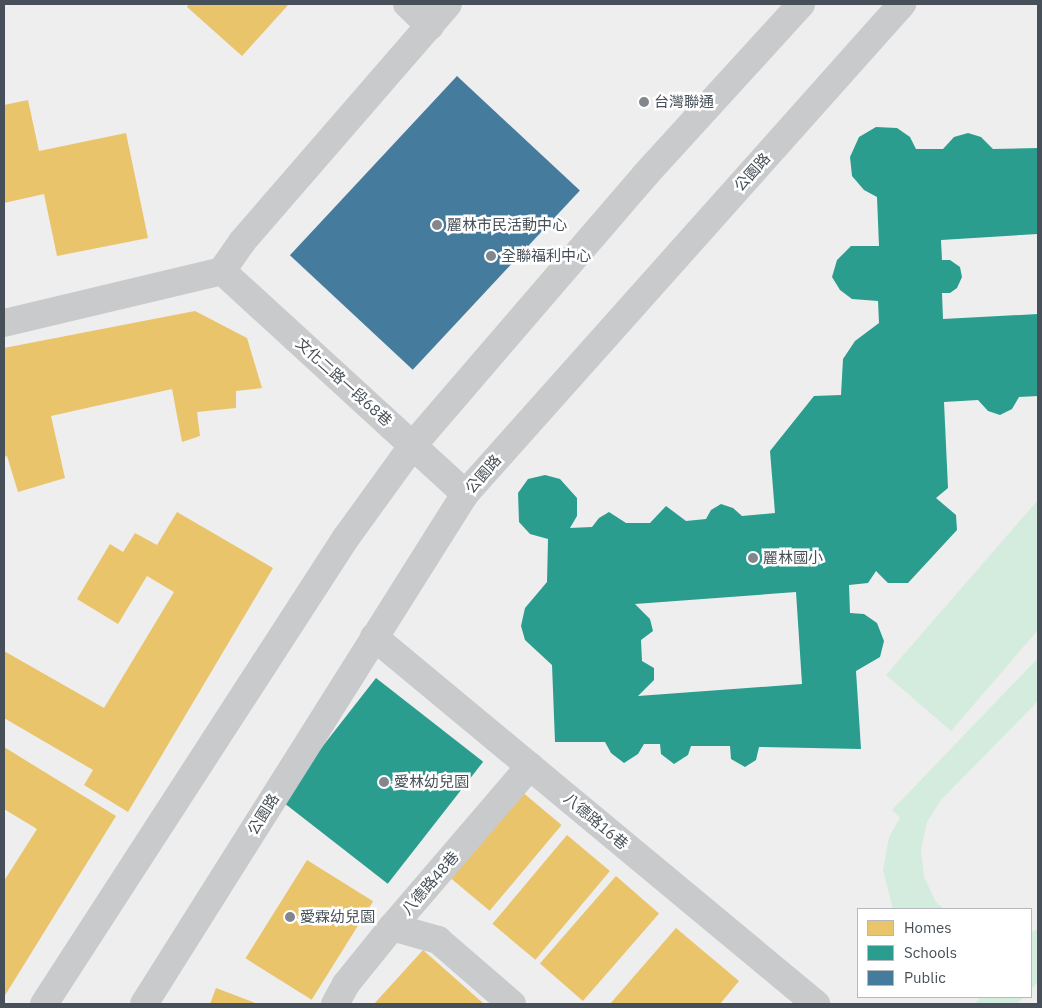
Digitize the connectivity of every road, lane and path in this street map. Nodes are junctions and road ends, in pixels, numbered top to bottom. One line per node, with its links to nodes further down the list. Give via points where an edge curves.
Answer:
1 (407, 4): 5 (street)
2 (448, 4): 5 (street)
3 (802, 4): 8 (street, via 646,174)
4 (902, 4): 9 (street, 公園路)
5 (430, 26): 6 (street, via 242,242)
6 (222, 271): 7 (street); 8 (street, 文化二路一段68巷)
7 (4, 323)
8 (413, 445): 9 (street, 文化二路一段68巷); 13 (street, via 345,538)
9 (465, 494): 10 (street, 公園路)
10 (374, 637): 11 (street, 八德路16巷); 14 (street, 公園路)
11 (530, 766): 12 (street, 八德路48巷); 17 (street, 八德路16巷)
12 (392, 927): 15 (street, 八德路48巷, via 346,984); 16 (street, via 438,940)
13 (44, 1004)
14 (144, 1004)
15 (335, 1004)
16 (512, 1004)
17 (816, 1004)

